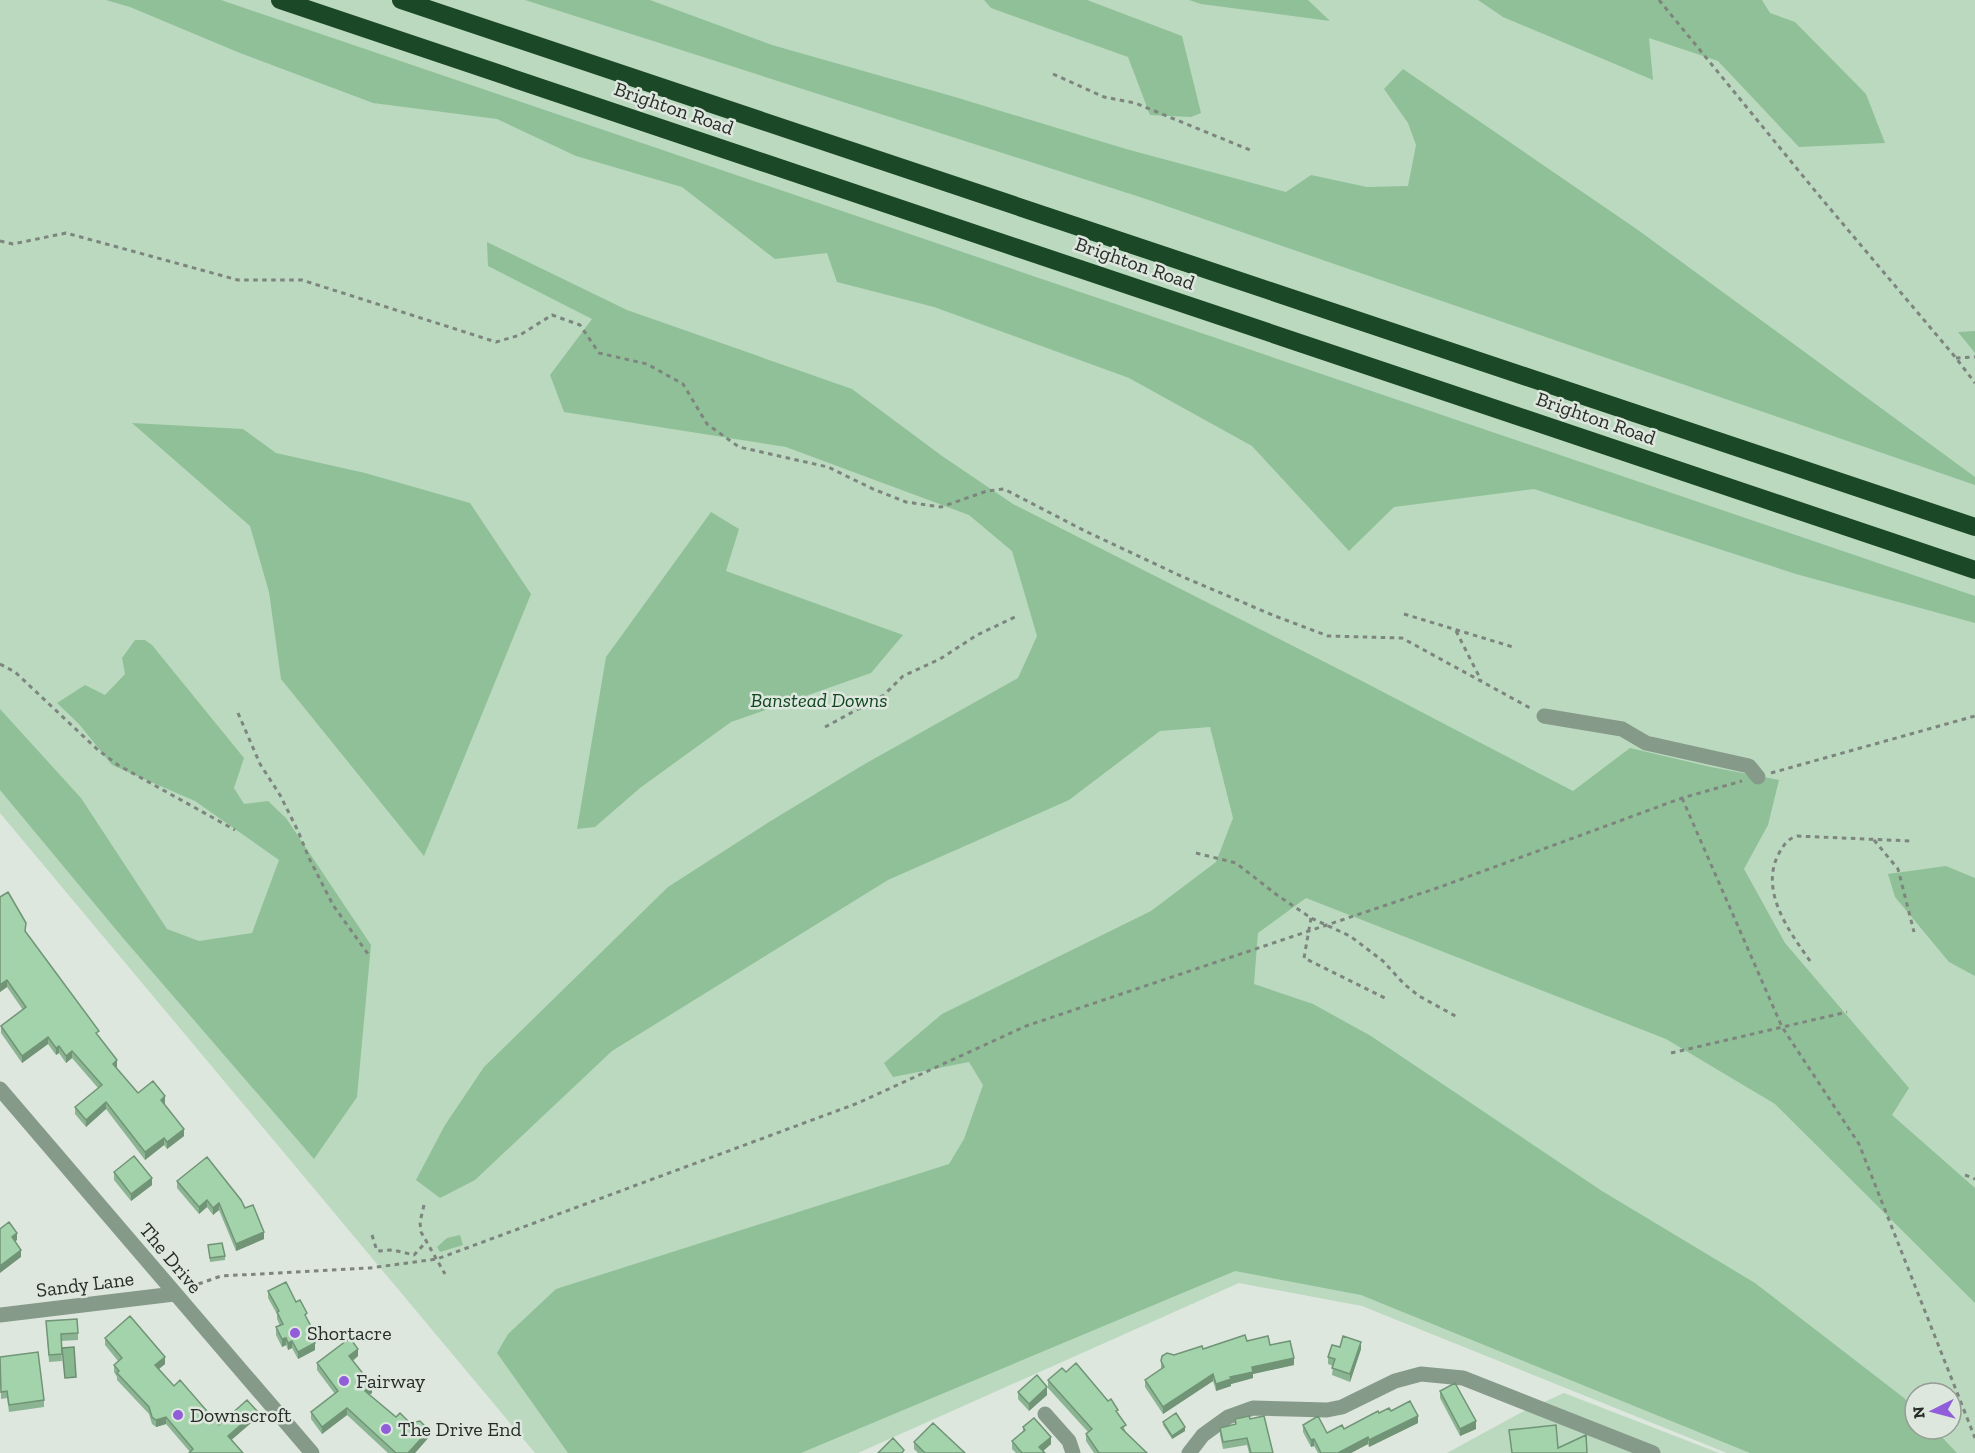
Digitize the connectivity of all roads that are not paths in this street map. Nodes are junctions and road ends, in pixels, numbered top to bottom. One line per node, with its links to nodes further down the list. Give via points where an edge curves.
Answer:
1 (280, 0): 4 (highway, Brighton Road)
2 (401, 0): 3 (highway, Brighton Road)
3 (1975, 527)
4 (1975, 570)
5 (1544, 716): 6 (street, via 1622,729 1646,743 1749,766)
6 (1758, 777)
7 (0, 1089): 8 (street, The Drive)
8 (174, 1294): 9 (street, Sandy Lane); 11 (street, The Drive)
9 (0, 1315)
10 (1045, 1414): 12 (street)
11 (312, 1453)
12 (1073, 1453)
13 (1189, 1453): 14 (street, via 1213,1426 1253,1408 1328,1410 1421,1374 1463,1378)
14 (1653, 1453)

